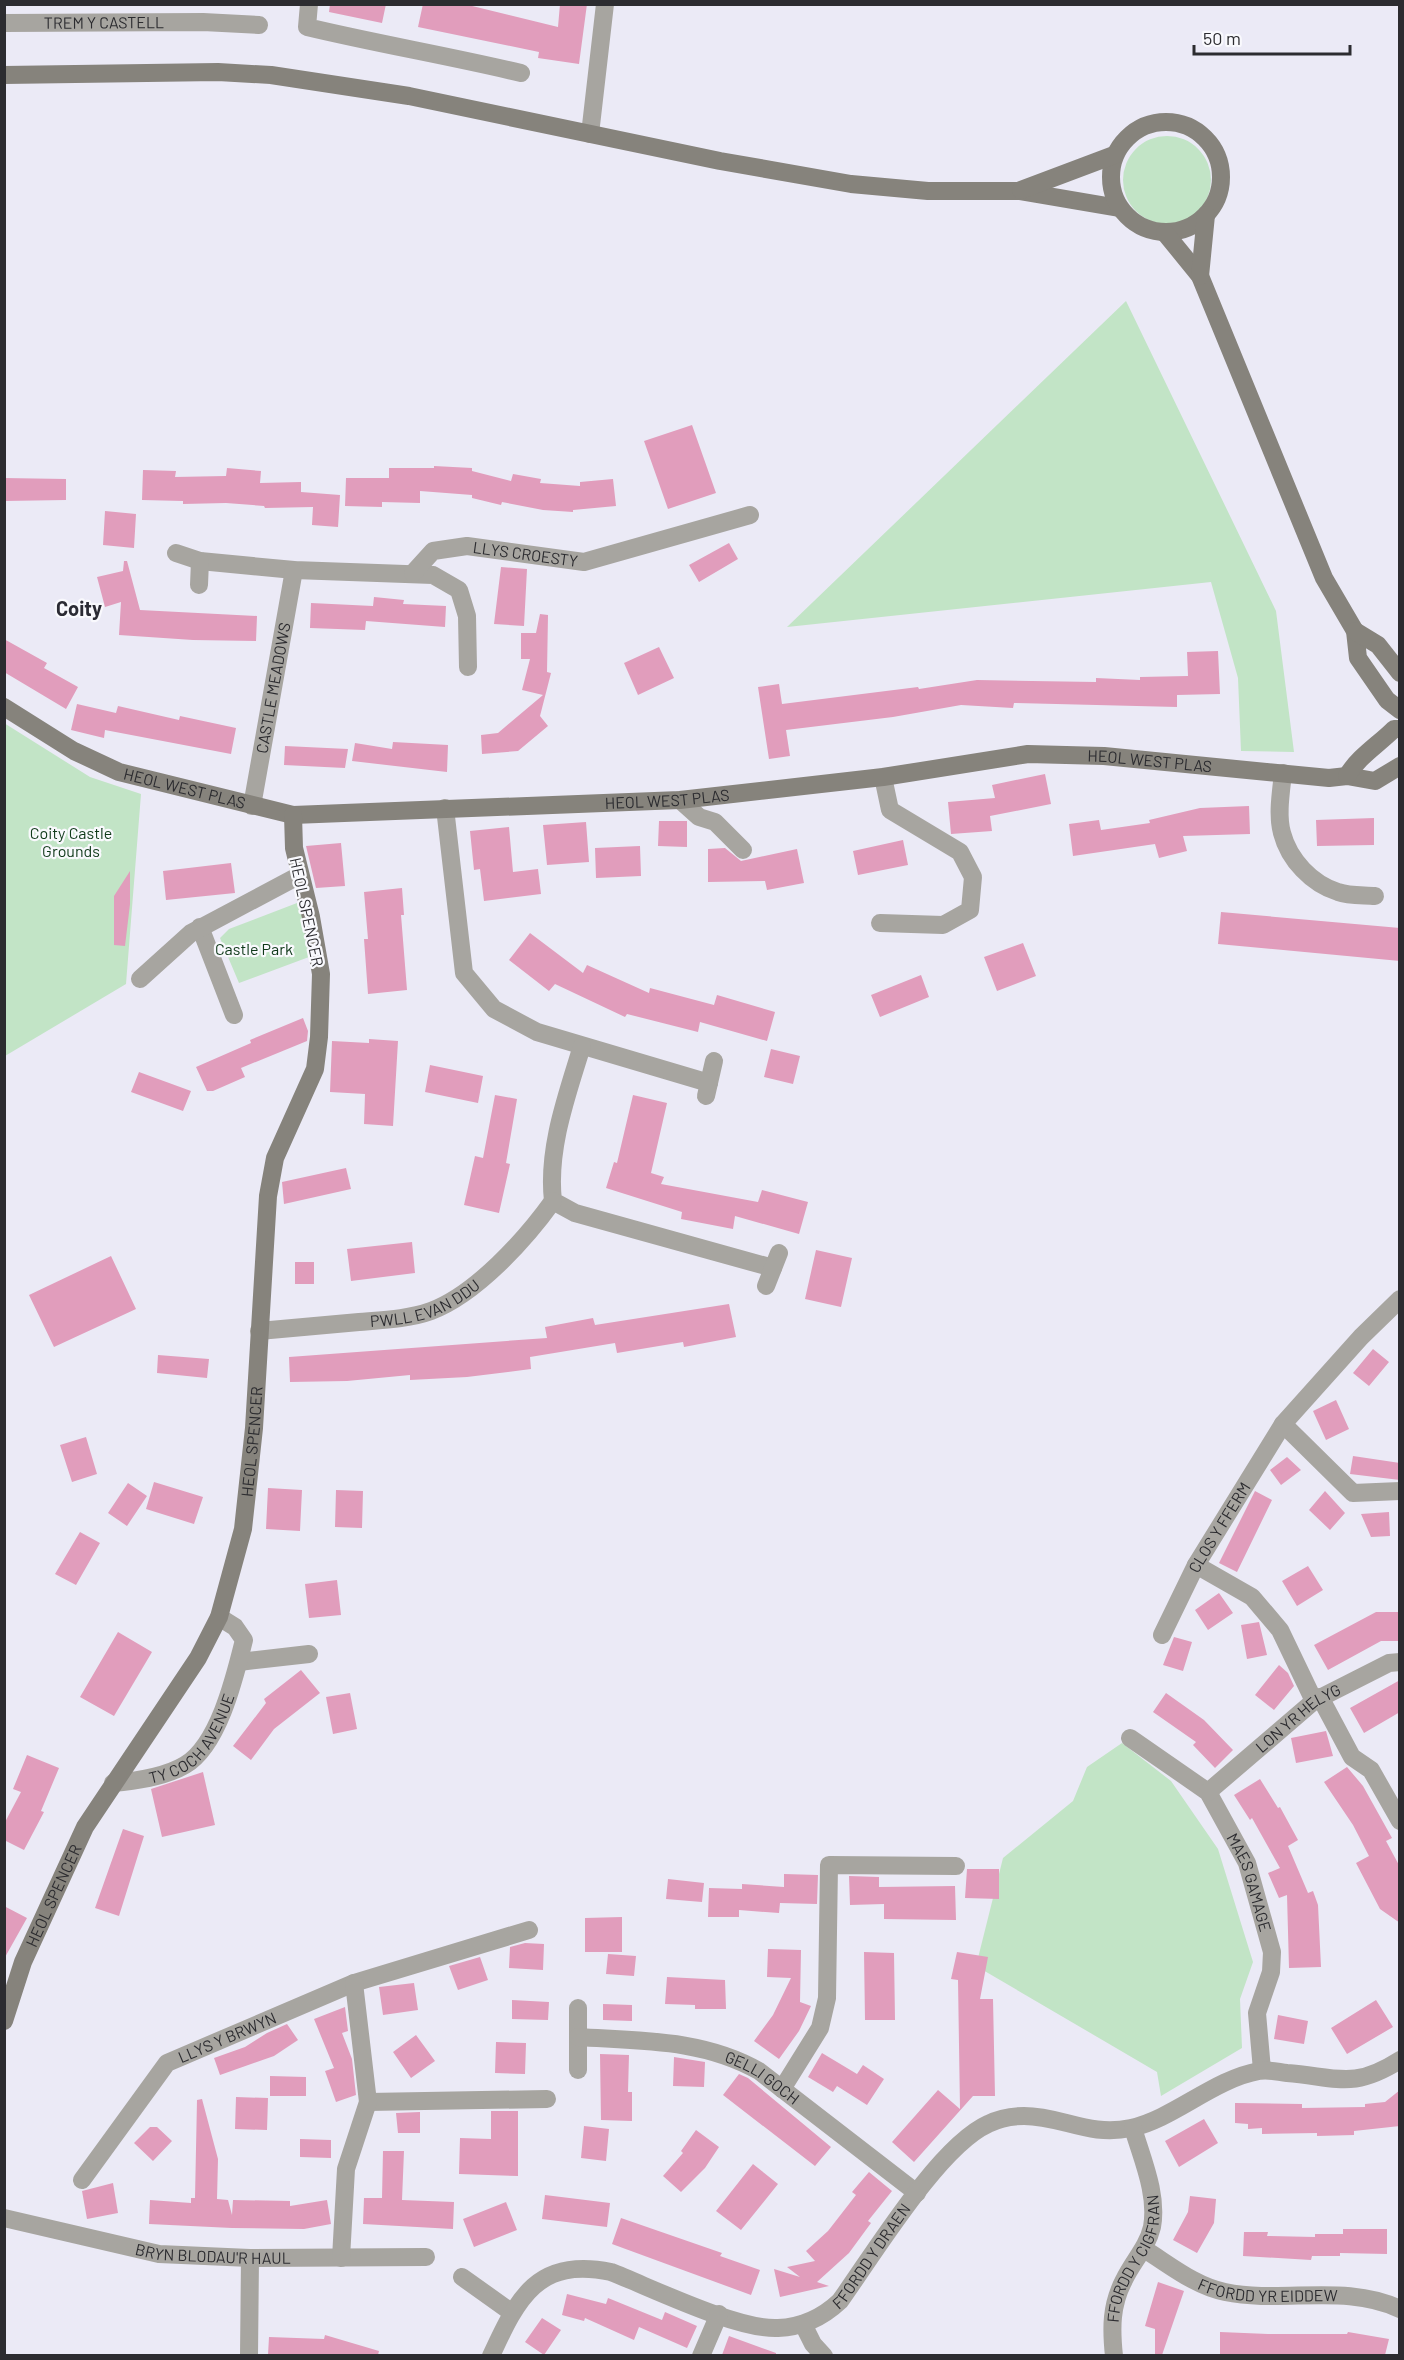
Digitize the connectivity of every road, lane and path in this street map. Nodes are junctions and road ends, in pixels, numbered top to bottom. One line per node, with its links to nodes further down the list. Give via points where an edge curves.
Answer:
1 (309, 4): 6 (street, via 307,27)
2 (605, 4): 8 (street)
3 (203, 13): 4 (street, TREM Y CASTELL); 5 (street, TREM Y CASTELL)
4 (4, 23)
5 (259, 25)
6 (521, 73)
7 (4, 75): 8 (street, via 271,75 409,96)
8 (590, 134): 10 (street, via 851,184 928,191)
9 (1114, 155): 10 (street); 11 (street, via 1110,173); 12 (street, via 1139,128 1157,122 1193,128 1217,156 1221,173 1220,192)
10 (1019, 191): 11 (street)
11 (1119, 208): 13 (street, via 1131,221)
12 (1206, 215): 13 (street, via 1184,230); 14 (street)
13 (1166, 233): 14 (street)
14 (1200, 276): 21 (street, via 1324,578)
15 (750, 515): 19 (street, LLYS CROESTY, via 584,562 467,546 434,551)
16 (176, 553): 17 (street)
17 (200, 561): 18 (street); 20 (street)
18 (294, 570): 19 (street); 32 (street, CASTLE MEADOWS)
19 (413, 573): 22 (street, via 433,575 459,590 467,616)
20 (199, 585)
21 (1355, 631): 23 (street, via 1378,645); 25 (street, via 1358,658 1387,700)
22 (468, 667)
23 (1400, 673)
24 (4, 707): 32 (street, HEOL WEST PLAS, via 74,751 119,772)
25 (1400, 710)
26 (1400, 729): 29 (street, via 1394,729 1356,761)
27 (1400, 766): 29 (street, HEOL WEST PLAS, via 1375,781)
28 (1283, 773): 29 (street, HEOL WEST PLAS); 30 (street, HEOL WEST PLAS, via 1104,756 1028,754); 37 (street, via 1282,834 1298,864 1317,883 1339,893)
29 (1347, 776)
30 (883, 777): 31 (street, HEOL WEST PLAS); 38 (street, via 890,810 960,852 973,877 970,910 943,925)
31 (680, 800): 33 (street, HEOL WEST PLAS); 35 (street, via 699,816 715,822)
32 (252, 806): 34 (street, HEOL WEST PLAS)
33 (445, 808): 34 (street, HEOL WEST PLAS); 42 (street, via 464,973 494,1009 537,1032)
34 (293, 814): 36 (street, HEOL SPENCER)
35 (743, 850)
36 (300, 875): 39 (street); 47 (street, HEOL SPENCER, via 321,974 319,1037 315,1069 275,1158 268,1196)
37 (1375, 896)
38 (880, 923)
39 (200, 927): 40 (street); 41 (street)
40 (140, 979)
41 (234, 1015)
42 (582, 1046): 43 (street, via 708,1090); 44 (street, via 562,1112 551,1186)
43 (714, 1061)
44 (553, 1201): 45 (street, via 575,1213 776,1261); 47 (street, PWLL EVAN DDU, via 481,1278 458,1298 431,1311)
45 (766, 1286)
46 (1400, 1299): 48 (street, CLOS Y FFERM)
47 (259, 1331): 51 (street, HEOL SPENCER, via 243,1529)
48 (1283, 1425): 49 (street, via 1353,1494); 50 (street, CLOS Y FFERM)
49 (1400, 1491)
50 (1196, 1565): 52 (street, CLOS Y FFERM); 56 (street, via 1252,1597 1280,1630)
51 (219, 1617): 54 (street, TY COCH AVENUE, via 235,1627 244,1640); 58 (street, HEOL SPENCER, via 198,1658)
52 (1162, 1635)
53 (309, 1654): 54 (street)
54 (239, 1662): 58 (street, TY COCH AVENUE, via 220,1719 206,1743 186,1765 156,1776)
55 (1400, 1662): 56 (street, LON YR HELYG, via 1389,1663)
56 (1317, 1699): 59 (street, LON YR HELYG); 60 (street, via 1352,1757 1371,1770)
57 (1130, 1738): 59 (street, MAES GAMAGE)
58 (113, 1783): 65 (street, HEOL SPENCER, via 85,1827 23,1962)
59 (1208, 1792): 69 (street, MAES GAMAGE, via 1246,1863 1272,1952 1271,1971 1257,2013)
60 (1400, 1821)
61 (956, 1866): 70 (street, via 829,1865 827,1998 820,2028)
62 (529, 1930): 63 (street, LLYS Y BRWYN)
63 (354, 1983): 72 (street); 74 (street, LLYS Y BRWYN, via 167,2063)
64 (578, 2008): 66 (street)
65 (4, 2021)
66 (578, 2037): 68 (street); 70 (street, GELLI GOCH, via 687,2043 734,2057)
67 (1400, 2060): 69 (street, via 1377,2074 1356,2079)
68 (578, 2070)
69 (1262, 2070): 73 (street, FFORDD Y DRAEN, via 1234,2078)
70 (782, 2089): 75 (street, GELLI GOCH)
71 (548, 2099): 72 (street)
72 (368, 2102): 79 (street, via 346,2169)
73 (1133, 2128): 75 (street, FFORDD Y DRAEN, via 1101,2132 1025,2116 1006,2118 988,2124 951,2152); 77 (street, FFORDD Y CIGFRAN, via 1151,2188 1152,2226)
74 (82, 2180)
75 (917, 2193): 85 (street, FFORDD Y DRAEN, via 840,2301 824,2316)
76 (4, 2218): 78 (street, BRYN BLODAU'R HAUL, via 159,2254)
77 (1144, 2249): 82 (street, FFORDD YR EIDDEW, via 1202,2286 1227,2293 1359,2297); 90 (street, FFORDD Y CIGFRAN, via 1114,2301)
78 (250, 2258): 79 (street, BRYN BLODAU'R HAUL); 86 (street)
79 (341, 2258): 80 (street, BRYN BLODAU'R HAUL)
80 (426, 2258)
81 (462, 2277): 83 (street)
82 (1400, 2309)
83 (511, 2312): 84 (street, FFORDD Y DRAEN, via 537,2282 564,2270 594,2268); 87 (street, FFORDD Y DRAEN)
84 (719, 2314): 85 (street, FFORDD Y DRAEN, via 742,2323 777,2328); 88 (street)
85 (803, 2324): 89 (street)
86 (249, 2355)
87 (491, 2355)
88 (701, 2355)
89 (824, 2355)
90 (1114, 2355)

